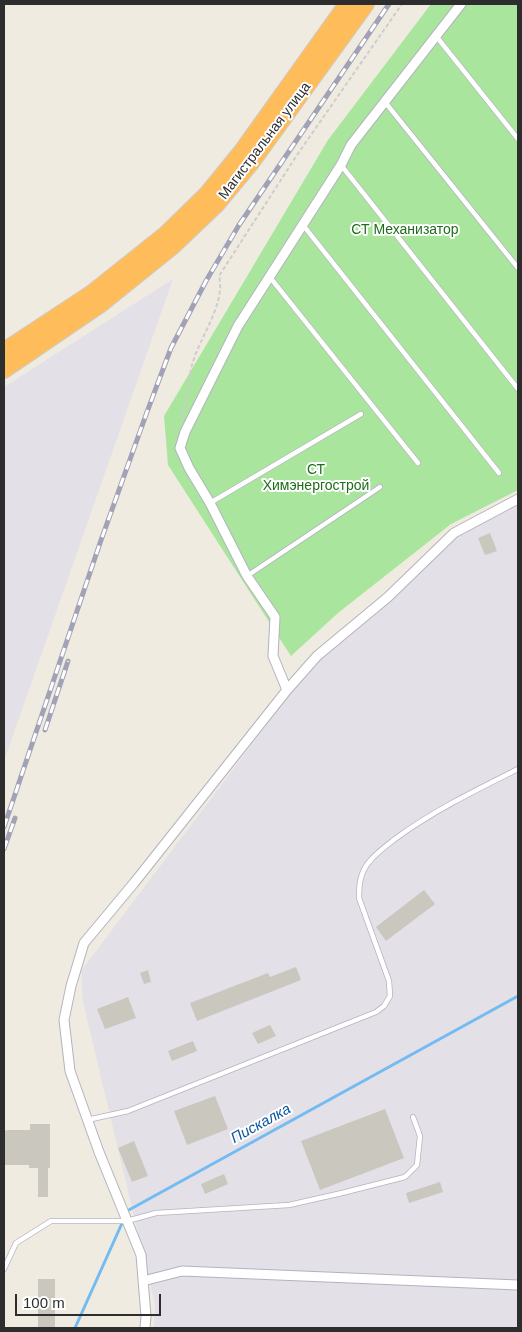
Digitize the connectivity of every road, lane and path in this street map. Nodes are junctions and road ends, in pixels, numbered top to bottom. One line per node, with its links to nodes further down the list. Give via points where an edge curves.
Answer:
1 (347, 4): 12 (highway, Магистральная улица, via 242,151 207,194 166,234 92,293)
2 (366, 4): 13 (highway, Магистральная улица, via 251,163 217,204 173,246 101,304)
3 (402, 4): 16 (path, via 297,155 219,276 220,294 196,353)
4 (461, 4): 5 (street)
5 (436, 36): 6 (street); 7 (lane)
6 (385, 102): 8 (street, via 351,145); 10 (lane)
7 (518, 139)
8 (341, 165): 9 (street); 14 (lane)
9 (303, 225): 11 (street); 18 (lane)
10 (518, 268)
11 (269, 276): 17 (lane); 21 (street, via 238,326 180,448)
12 (4, 351)
13 (4, 370)
14 (518, 389)
15 (360, 414): 21 (lane)
16 (180, 420)
17 (418, 463)
18 (499, 473)
19 (380, 487): 22 (lane)
20 (518, 499): 23 (street, via 454,533 388,597 317,656)
21 (210, 503): 22 (street)
22 (247, 576): 23 (street, via 275,617 273,656)
23 (287, 690): 26 (street, via 84,943 64,1020 70,1071)
24 (518, 769): 26 (lane, via 412,827 381,850 362,873 359,898 389,981 390,996 384,1006 376,1012 128,1111)
25 (412, 1117): 27 (lane, via 420,1136 417,1165 405,1177 289,1205 156,1213)
26 (87, 1120): 27 (street)
27 (127, 1221): 28 (lane, via 50,1221 16,1243); 29 (street, via 141,1255)
28 (4, 1269)
29 (143, 1281): 30 (street, via 182,1271); 31 (street)
30 (518, 1285)
31 (145, 1328)

